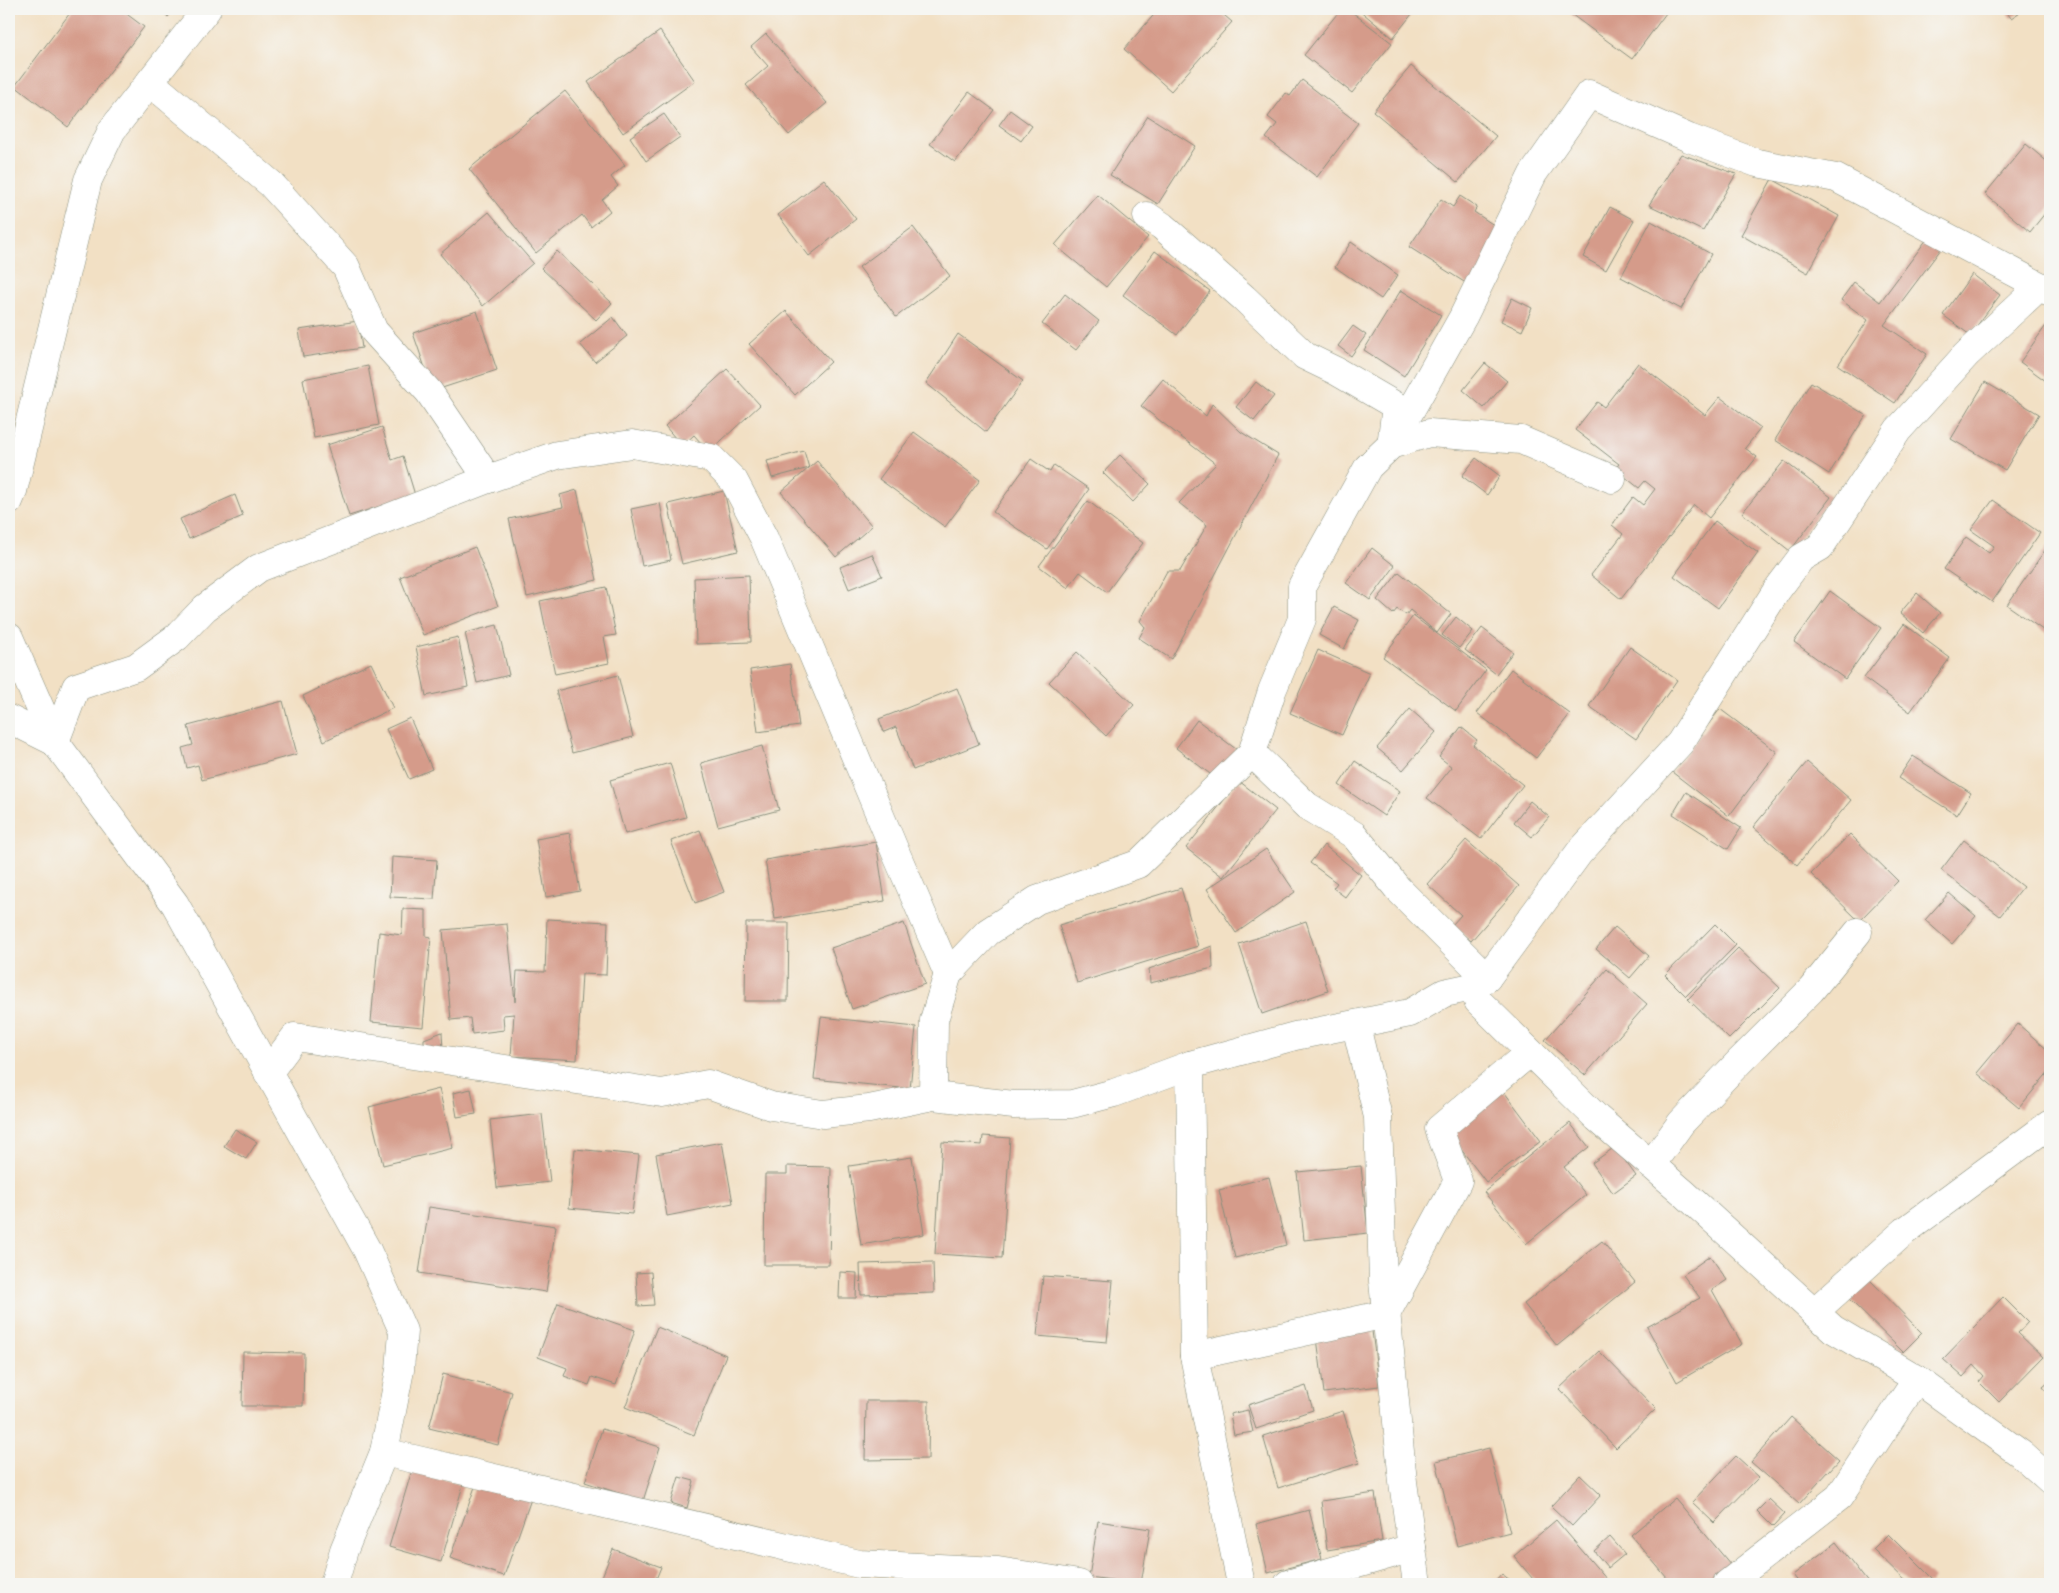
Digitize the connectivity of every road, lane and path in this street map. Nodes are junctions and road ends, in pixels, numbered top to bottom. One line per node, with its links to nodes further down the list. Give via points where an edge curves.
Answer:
1 (207, 9): 2 (street)
2 (150, 82): 6 (street, via 271,184 346,267 374,331 429,392); 8 (street, via 112,130 88,180)
3 (1147, 216): 5 (street, via 1244,298 1305,356 1396,406)
4 (2045, 289): 5 (street, via 1836,178 1757,163 1689,138 1589,94 1533,174 1463,316); 15 (street, via 1966,355 1898,430 1820,547 1801,558 1777,590 1680,743 1579,853)
5 (1391, 444): 7 (street, via 1429,433 1521,440); 12 (street, via 1368,467 1302,586 1302,619 1272,692)
6 (488, 479): 11 (street, via 259,568 205,608 177,637 136,666 76,687); 14 (street, via 557,455 632,444 711,458 734,481 764,538)
7 (1612, 479)
8 (10, 494)
9 (9, 637): 11 (street)
10 (9, 719): 11 (street)
11 (55, 742): 19 (street, via 175,904)
12 (1252, 753): 14 (street, via 1138,864 1037,900 988,932); 15 (street, via 1308,806 1354,836)
13 (1858, 932): 22 (street, via 1811,990 1681,1123)
14 (948, 974): 20 (street, via 934,1020)
15 (1480, 983): 16 (street, via 1444,992 1410,1014); 17 (street, via 1478,1001)
16 (1356, 1026): 18 (street, via 1294,1036); 24 (street, via 1378,1117)
17 (1529, 1053): 22 (street); 24 (street, via 1440,1130 1458,1181)
18 (1190, 1065): 20 (street, via 1114,1093 1072,1104 1014,1105); 25 (street)
19 (268, 1073): 20 (street, via 294,1037 662,1093 708,1084 772,1106 823,1114 869,1109); 27 (street, via 367,1250 403,1331 400,1370)
20 (932, 1096)
21 (2050, 1124): 23 (street, via 1905,1231)
22 (1651, 1165): 23 (street)
23 (1814, 1312): 26 (street, via 1844,1337)
24 (1386, 1314): 25 (street); 29 (street)
25 (1194, 1356): 32 (street)
26 (1917, 1379): 28 (street, via 2021,1454); 35 (street, via 1839,1497)
27 (384, 1452): 30 (street, via 344,1550); 31 (street, via 860,1564 998,1571)
28 (2050, 1480)
29 (1412, 1548): 33 (street); 34 (street)
30 (334, 1584)
31 (1079, 1584)
32 (1241, 1584)
33 (1288, 1584)
34 (1417, 1584)
35 (1727, 1584)

